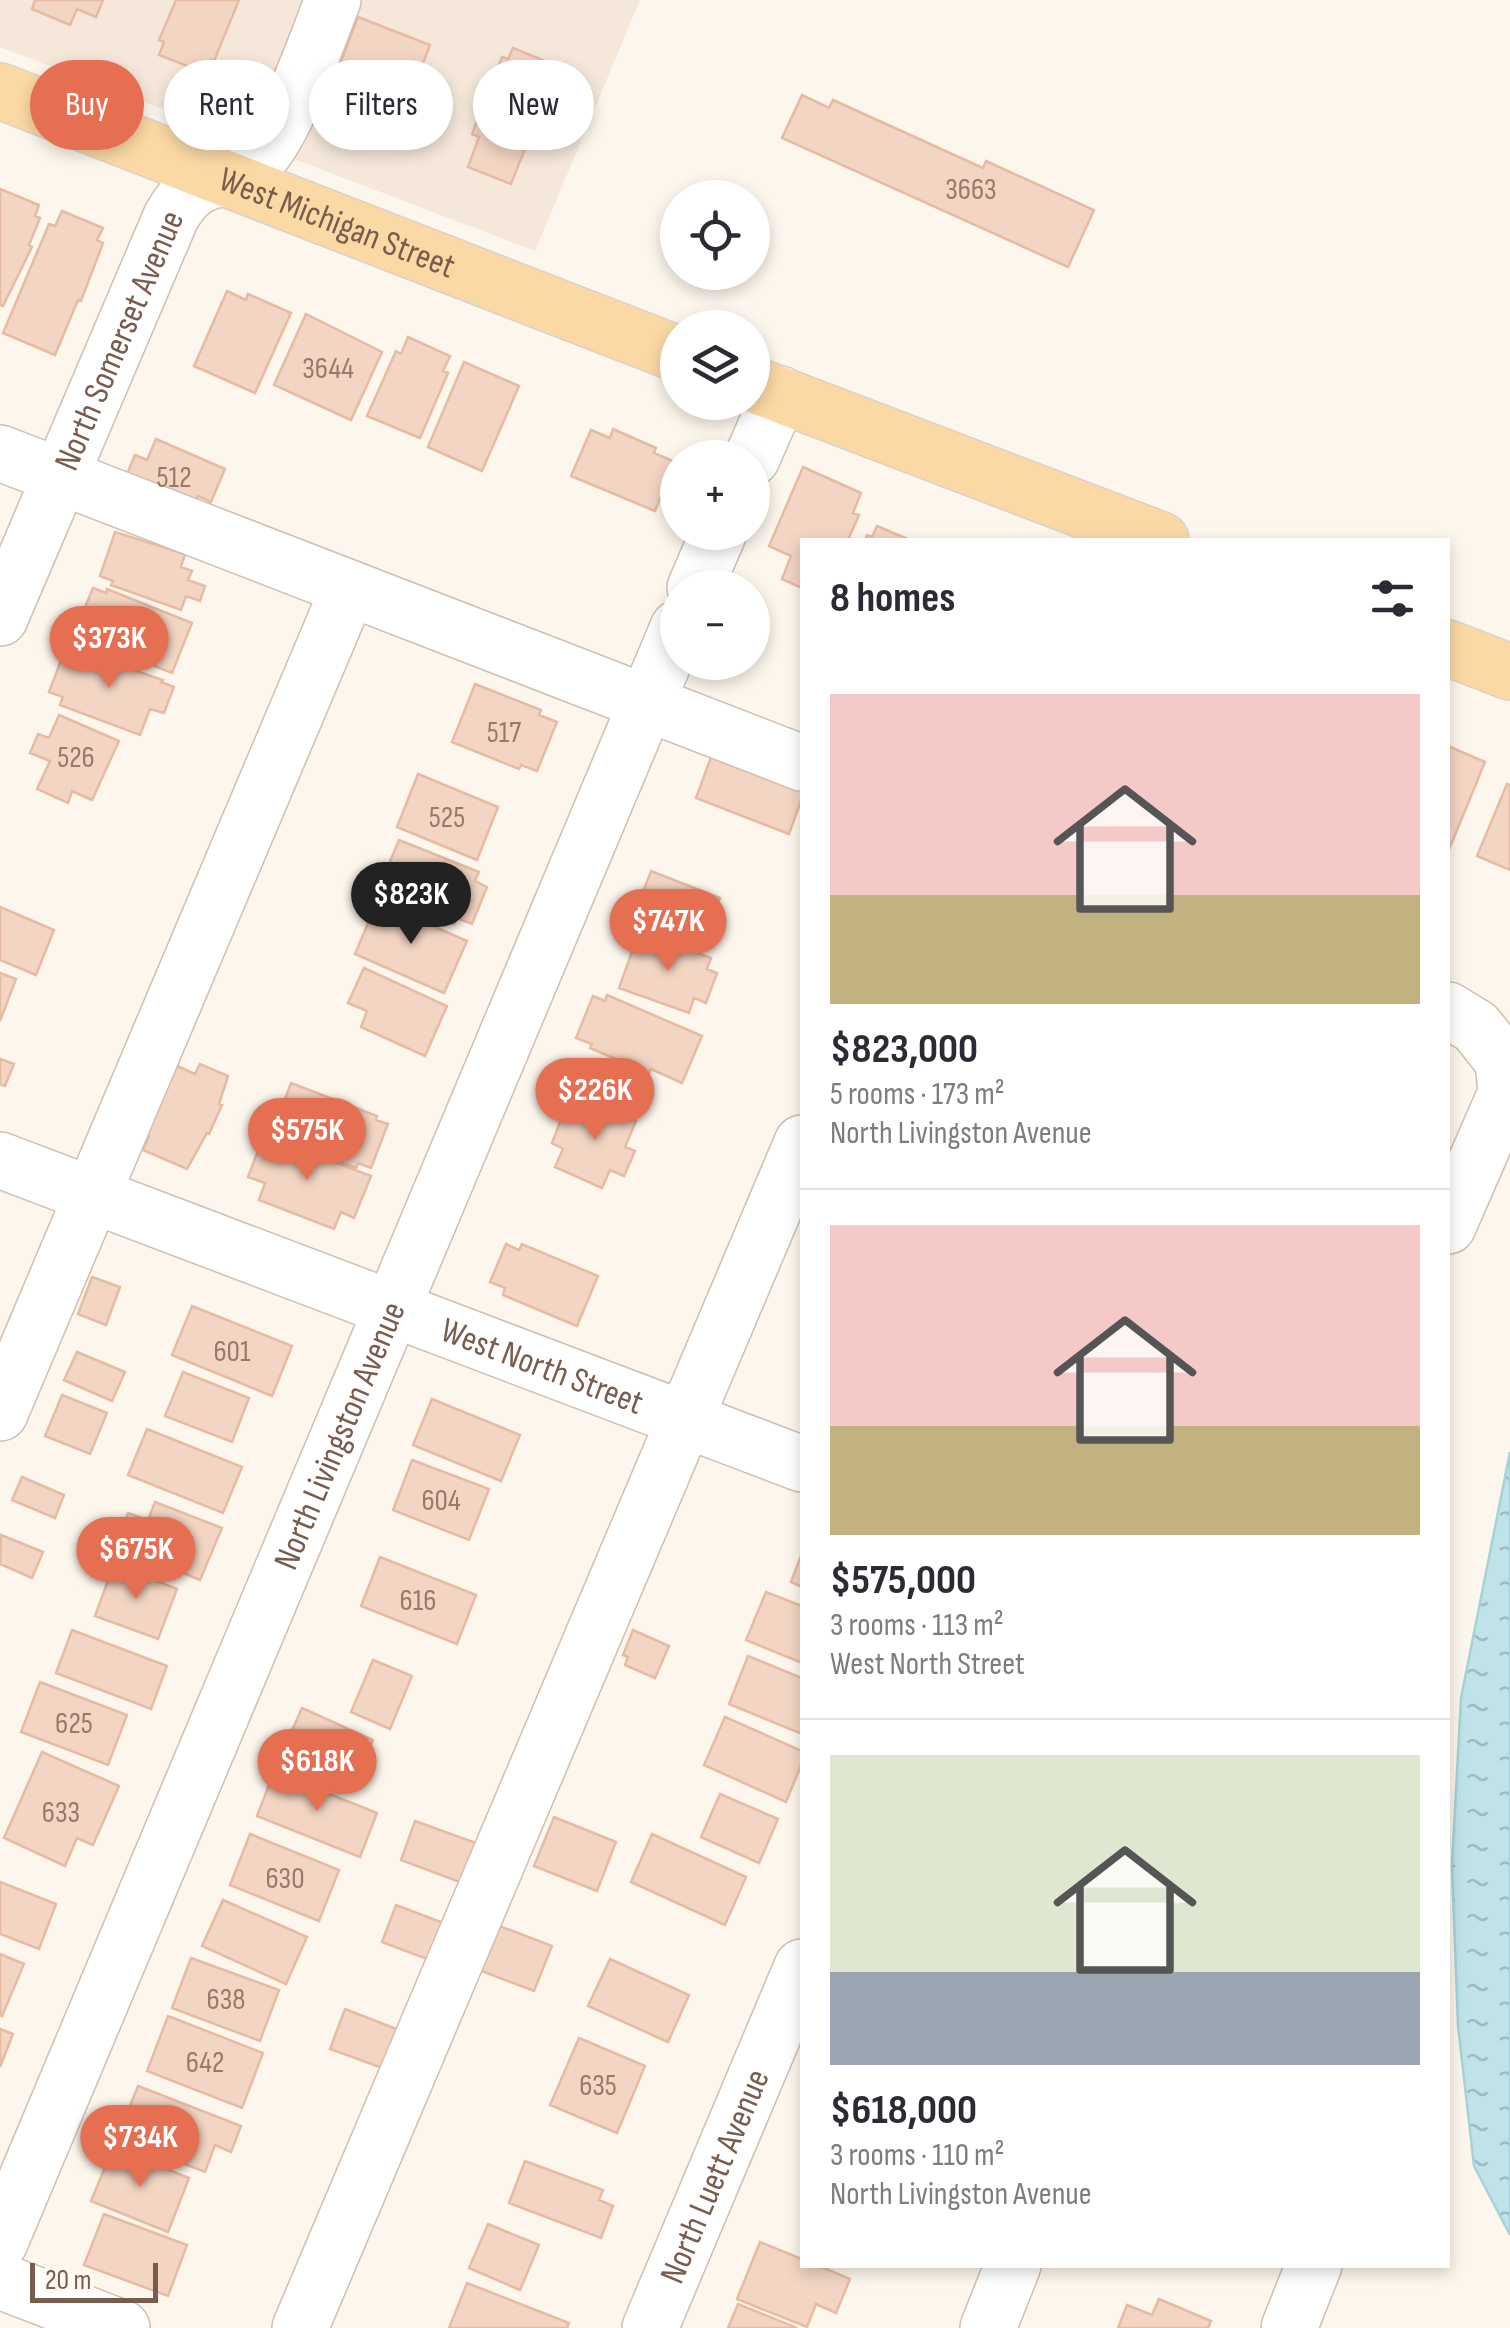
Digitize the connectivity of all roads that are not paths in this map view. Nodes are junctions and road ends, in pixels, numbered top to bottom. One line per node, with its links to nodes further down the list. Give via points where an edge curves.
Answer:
1 (333, 0): 3 (street, North Somerset Avenue, via 270,145)
2 (0, 91): 3 (main road, West Michigan Street)
3 (227, 178): 4 (main road, West Michigan Street); 7 (street, North Somerset Avenue, via 196,186 170,217)
4 (660, 347)
5 (770, 391): 8 (main road)
6 (0, 453): 7 (street)
7 (60, 476): 9 (street); 10 (street, North Somerset Avenue)
8 (1157, 538)
9 (349, 588): 14 (street); 19 (street)
10 (0, 618)
11 (1450, 649): 13 (main road)
12 (660, 668): 14 (street, North Livingston Avenue)
13 (1510, 672)
14 (645, 702): 15 (street); 21 (street, North Livingston Avenue)
15 (800, 762)
16 (1450, 1011): 20 (street, via 1476,1026 1503,1061 1506,1094)
17 (800, 1148): 23 (street)
18 (0, 1160): 19 (street, West North Street)
19 (92, 1195): 21 (street, West North Street); 22 (street)
20 (1450, 1221)
21 (393, 1310): 23 (street, West North Street); 26 (street, North Livingston Avenue)
22 (0, 1414)
23 (684, 1420): 24 (street, West North Street); 31 (street)
24 (800, 1463)
25 (800, 1972): 32 (street, North Luett Avenue)
26 (0, 2242)
27 (1013, 2268): 33 (street)
28 (1313, 2268): 34 (street)
29 (0, 2281): 30 (street)
30 (122, 2328)
31 (300, 2328)
32 (650, 2328)
33 (988, 2328)
34 (1289, 2328)

